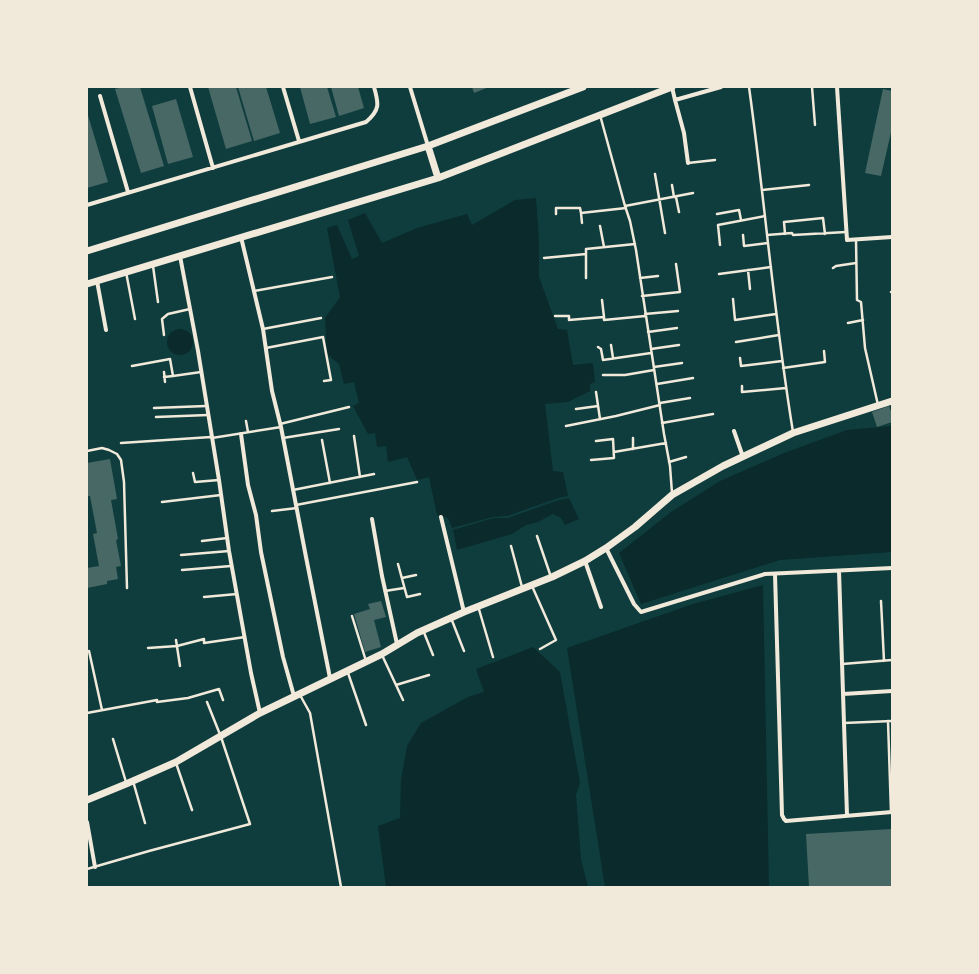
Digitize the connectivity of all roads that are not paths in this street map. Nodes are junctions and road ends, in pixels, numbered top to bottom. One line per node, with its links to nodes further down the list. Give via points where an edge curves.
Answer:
1 (190, 87): 19 (street)
2 (283, 87): 15 (street)
3 (374, 87): 15 (street, via 378,109 366,122)
4 (410, 87): 16 (street)
5 (584, 87): 16 (street)
6 (672, 87): 12 (street); 13 (street)
7 (721, 87): 12 (street)
8 (749, 87): 24 (lane)
9 (812, 87): 14 (lane)
10 (838, 87): 39 (street)
11 (100, 96): 25 (street)
12 (675, 100): 18 (street)
13 (600, 116): 21 (street); 30 (lane)
14 (815, 125)
15 (299, 141): 19 (street)
16 (428, 146): 21 (street); 52 (street)
17 (715, 160): 18 (lane)
18 (688, 163)
19 (213, 168): 25 (street)
20 (655, 174): 28 (lane)
21 (438, 178): 45 (street)
22 (809, 184): 24 (lane)
23 (672, 185): 27 (lane)
24 (762, 190): 35 (lane)
25 (128, 192): 29 (street)
26 (693, 194): 27 (lane)
27 (675, 197): 28 (lane); 31 (lane)
28 (659, 200): 30 (lane); 40 (lane)
29 (87, 205)
30 (625, 207): 32 (lane); 49 (lane)
31 (679, 212)
32 (581, 213): 33 (lane, via 580,208 556,208); 37 (lane)
33 (556, 214)
34 (717, 214): 36 (lane, via 739,210)
35 (765, 216): 36 (lane); 44 (lane)
36 (740, 220): 50 (lane, via 718,225)
37 (582, 223)
38 (600, 226): 51 (lane)
39 (846, 232): 42 (lane); 47 (street, via 846,240)
40 (665, 233)
41 (785, 234): 42 (lane); 42 (lane, via 784,222 823,218); 44 (lane)
42 (824, 234)
43 (743, 235): 48 (lane, via 744,246)
44 (767, 235): 48 (lane)
45 (241, 237): 54 (street); 71 (street)
46 (892, 237): 47 (street)
47 (856, 240): 56 (lane)
48 (768, 243): 59 (lane)
49 (635, 244): 51 (lane); 67 (lane)
50 (720, 245)
51 (604, 247): 53 (lane, via 586,249)
52 (87, 252)
53 (586, 254): 55 (lane); 66 (lane)
54 (180, 256): 57 (street); 76 (street)
55 (544, 258)
56 (856, 263): 60 (lane); 84 (lane, via 857,300 861,302)
57 (153, 264): 62 (street); 75 (lane)
58 (676, 264): 72 (lane, via 680,292)
59 (771, 267): 61 (lane); 78 (lane)
60 (833, 268)
61 (748, 270): 63 (lane); 70 (lane)
62 (125, 272): 68 (street); 83 (lane)
63 (719, 274)
64 (658, 276): 67 (lane)
65 (332, 277): 71 (lane)
66 (586, 278)
67 (640, 278): 72 (lane)
68 (97, 281): 69 (street); 88 (street)
69 (87, 284)
70 (750, 289)
71 (254, 291): 87 (street)
72 (642, 296): 79 (lane)
73 (733, 299): 78 (lane, via 735,320)
74 (602, 300): 81 (lane)
75 (158, 302)
76 (190, 309): 90 (lane, via 168,314 162,319); 108 (street)
77 (678, 312): 79 (lane)
78 (776, 314): 91 (lane)
79 (645, 315): 81 (lane, via 604,320); 89 (lane)
80 (555, 316): 81 (lane, via 569,316 569,320)
81 (604, 317)
82 (321, 318): 87 (lane)
83 (135, 319)
84 (863, 320): 85 (lane); 125 (lane, via 865,348)
85 (848, 323)
86 (677, 328): 89 (lane)
87 (263, 329): 96 (street)
88 (106, 330)
89 (648, 332): 97 (lane)
90 (164, 335)
91 (779, 335): 92 (lane); 102 (lane)
92 (736, 342)
93 (611, 345): 100 (lane)
94 (679, 345): 97 (lane)
95 (598, 347): 100 (lane, via 602,360)
96 (265, 348): 113 (lane, via 323,337 331,380); 134 (street)
97 (651, 350): 99 (lane)
98 (824, 351): 105 (lane, via 825,362)
99 (651, 353): 100 (lane); 106 (lane)
100 (612, 358)
101 (740, 358): 102 (lane, via 741,366)
102 (782, 361): 105 (lane)
103 (682, 363): 106 (lane)
104 (132, 366): 110 (lane, via 170,359)
105 (783, 368): 117 (lane)
106 (654, 369): 109 (lane, via 625,375); 115 (lane)
107 (164, 372): 111 (lane)
108 (201, 372): 110 (lane); 122 (street)
109 (603, 375)
110 (173, 376): 111 (lane)
111 (164, 377): 114 (lane)
112 (692, 378): 115 (lane)
113 (324, 381)
114 (165, 382)
115 (657, 384): 121 (lane)
116 (742, 386): 117 (lane, via 742,392)
117 (786, 388): 139 (lane)
118 (596, 392): 124 (lane)
119 (690, 398): 121 (lane)
120 (892, 401): 125 (street)
121 (660, 404): 131 (lane); 133 (lane)
122 (206, 406): 126 (lane); 128 (street)
123 (349, 406): 134 (lane)
124 (598, 406): 127 (lane); 131 (lane)
125 (878, 406): 139 (street)
126 (154, 408)
127 (576, 409)
128 (208, 414): 130 (lane); 142 (street)
129 (713, 414): 133 (lane)
130 (156, 417)
131 (600, 419): 135 (lane)
132 (246, 421): 138 (lane)
133 (662, 423): 148 (lane)
134 (281, 426): 138 (lane); 143 (street)
135 (566, 426)
136 (339, 429): 143 (lane)
137 (734, 431): 153 (street)
138 (248, 432): 140 (lane)
139 (793, 433): 153 (street)
140 (241, 434): 142 (lane); 224 (street, via 248,485 283,657)
141 (354, 436): 158 (lane)
142 (211, 438): 147 (lane); 159 (street)
143 (283, 438): 162 (street)
144 (633, 438): 149 (lane)
145 (322, 440): 161 (lane)
146 (596, 441): 151 (lane, via 613,439)
147 (121, 443)
148 (666, 443): 149 (lane); 155 (lane)
149 (634, 449): 151 (lane)
150 (87, 451): 188 (lane, via 102,448 117,454 122,460)
151 (614, 452): 154 (lane, via 614,458)
152 (686, 457): 155 (lane)
153 (743, 457): 164 (street)
154 (591, 460)
155 (669, 462): 164 (lane)
156 (193, 472): 159 (lane, via 195,482)
157 (374, 474): 158 (lane)
158 (360, 477): 161 (lane)
159 (219, 480): 163 (street)
160 (417, 482): 166 (lane)
161 (330, 483): 162 (lane)
162 (293, 490): 166 (street)
163 (221, 495): 165 (lane); 171 (street)
164 (672, 495): 174 (street)
165 (162, 502)
166 (297, 507): 167 (lane); 220 (street)
167 (272, 511)
168 (441, 517): 198 (street)
169 (372, 519): 191 (street)
170 (537, 536): 185 (lane)
171 (227, 538): 172 (lane); 175 (street)
172 (202, 541)
173 (511, 546): 190 (lane)
174 (606, 548): 177 (street); 183 (street, via 634,604 641,612 766,574)
175 (229, 552): 176 (lane); 179 (street)
176 (181, 555)
177 (585, 561): 185 (street); 197 (street)
178 (398, 564): 186 (lane)
179 (231, 566): 181 (lane); 192 (street)
180 (892, 568): 182 (street)
181 (182, 570)
182 (840, 571): 183 (street); 216 (street)
183 (774, 574): 242 (street, via 782,815 786,821)
184 (416, 575): 186 (lane)
185 (552, 577): 187 (street)
186 (402, 578): 189 (lane)
187 (532, 585): 190 (street); 207 (lane, via 556,640)
188 (127, 588)
189 (404, 588): 191 (lane); 193 (lane, via 407,597)
190 (522, 590): 196 (street)
191 (385, 591): 204 (street)
192 (236, 594): 194 (lane); 202 (street)
193 (420, 594)
194 (204, 597)
195 (880, 601): 214 (lane)
196 (478, 606): 198 (street); 212 (lane)
197 (601, 607)
198 (464, 612): 200 (street)
199 (352, 616): 215 (lane)
200 (451, 617): 201 (street); 209 (lane)
201 (423, 630): 204 (street); 211 (lane)
202 (244, 637): 205 (lane, via 204,643 204,639); 230 (street)
203 (176, 640): 205 (lane)
204 (397, 644): 210 (street)
205 (177, 646): 206 (lane); 217 (lane)
206 (148, 648)
207 (540, 649)
208 (88, 651): 228 (lane)
209 (464, 651)
210 (382, 654): 215 (street); 221 (lane)
211 (432, 655)
212 (493, 657)
213 (892, 660): 214 (lane)
214 (884, 661): 216 (lane)
215 (366, 662): 218 (street)
216 (842, 664): 223 (street)
217 (180, 666)
218 (347, 670): 220 (street); 234 (lane)
219 (429, 675): 221 (lane)
220 (330, 678): 224 (street)
221 (396, 685): 226 (lane)
222 (892, 691): 223 (street)
223 (843, 694): 233 (street)
224 (297, 695): 230 (street); 247 (lane, via 310,713)
225 (223, 700): 228 (lane, via 219,689 188,698 157,700)
226 (403, 700)
227 (207, 702): 235 (lane)
228 (102, 710): 229 (lane)
229 (87, 713)
230 (260, 713): 235 (street)
231 (888, 721): 232 (lane); 233 (lane); 241 (lane)
232 (892, 721)
233 (844, 723): 242 (street)
234 (366, 725)
235 (221, 737): 237 (street); 245 (lane, via 250,824)
236 (113, 739): 238 (lane)
237 (176, 762): 238 (street); 240 (lane)
238 (130, 783): 239 (street); 244 (lane)
239 (87, 800)
240 (192, 810)
241 (892, 812): 242 (street)
242 (847, 816)
243 (87, 822): 245 (street)
244 (145, 823)
245 (95, 867): 246 (lane)
246 (87, 870)
247 (341, 887)

